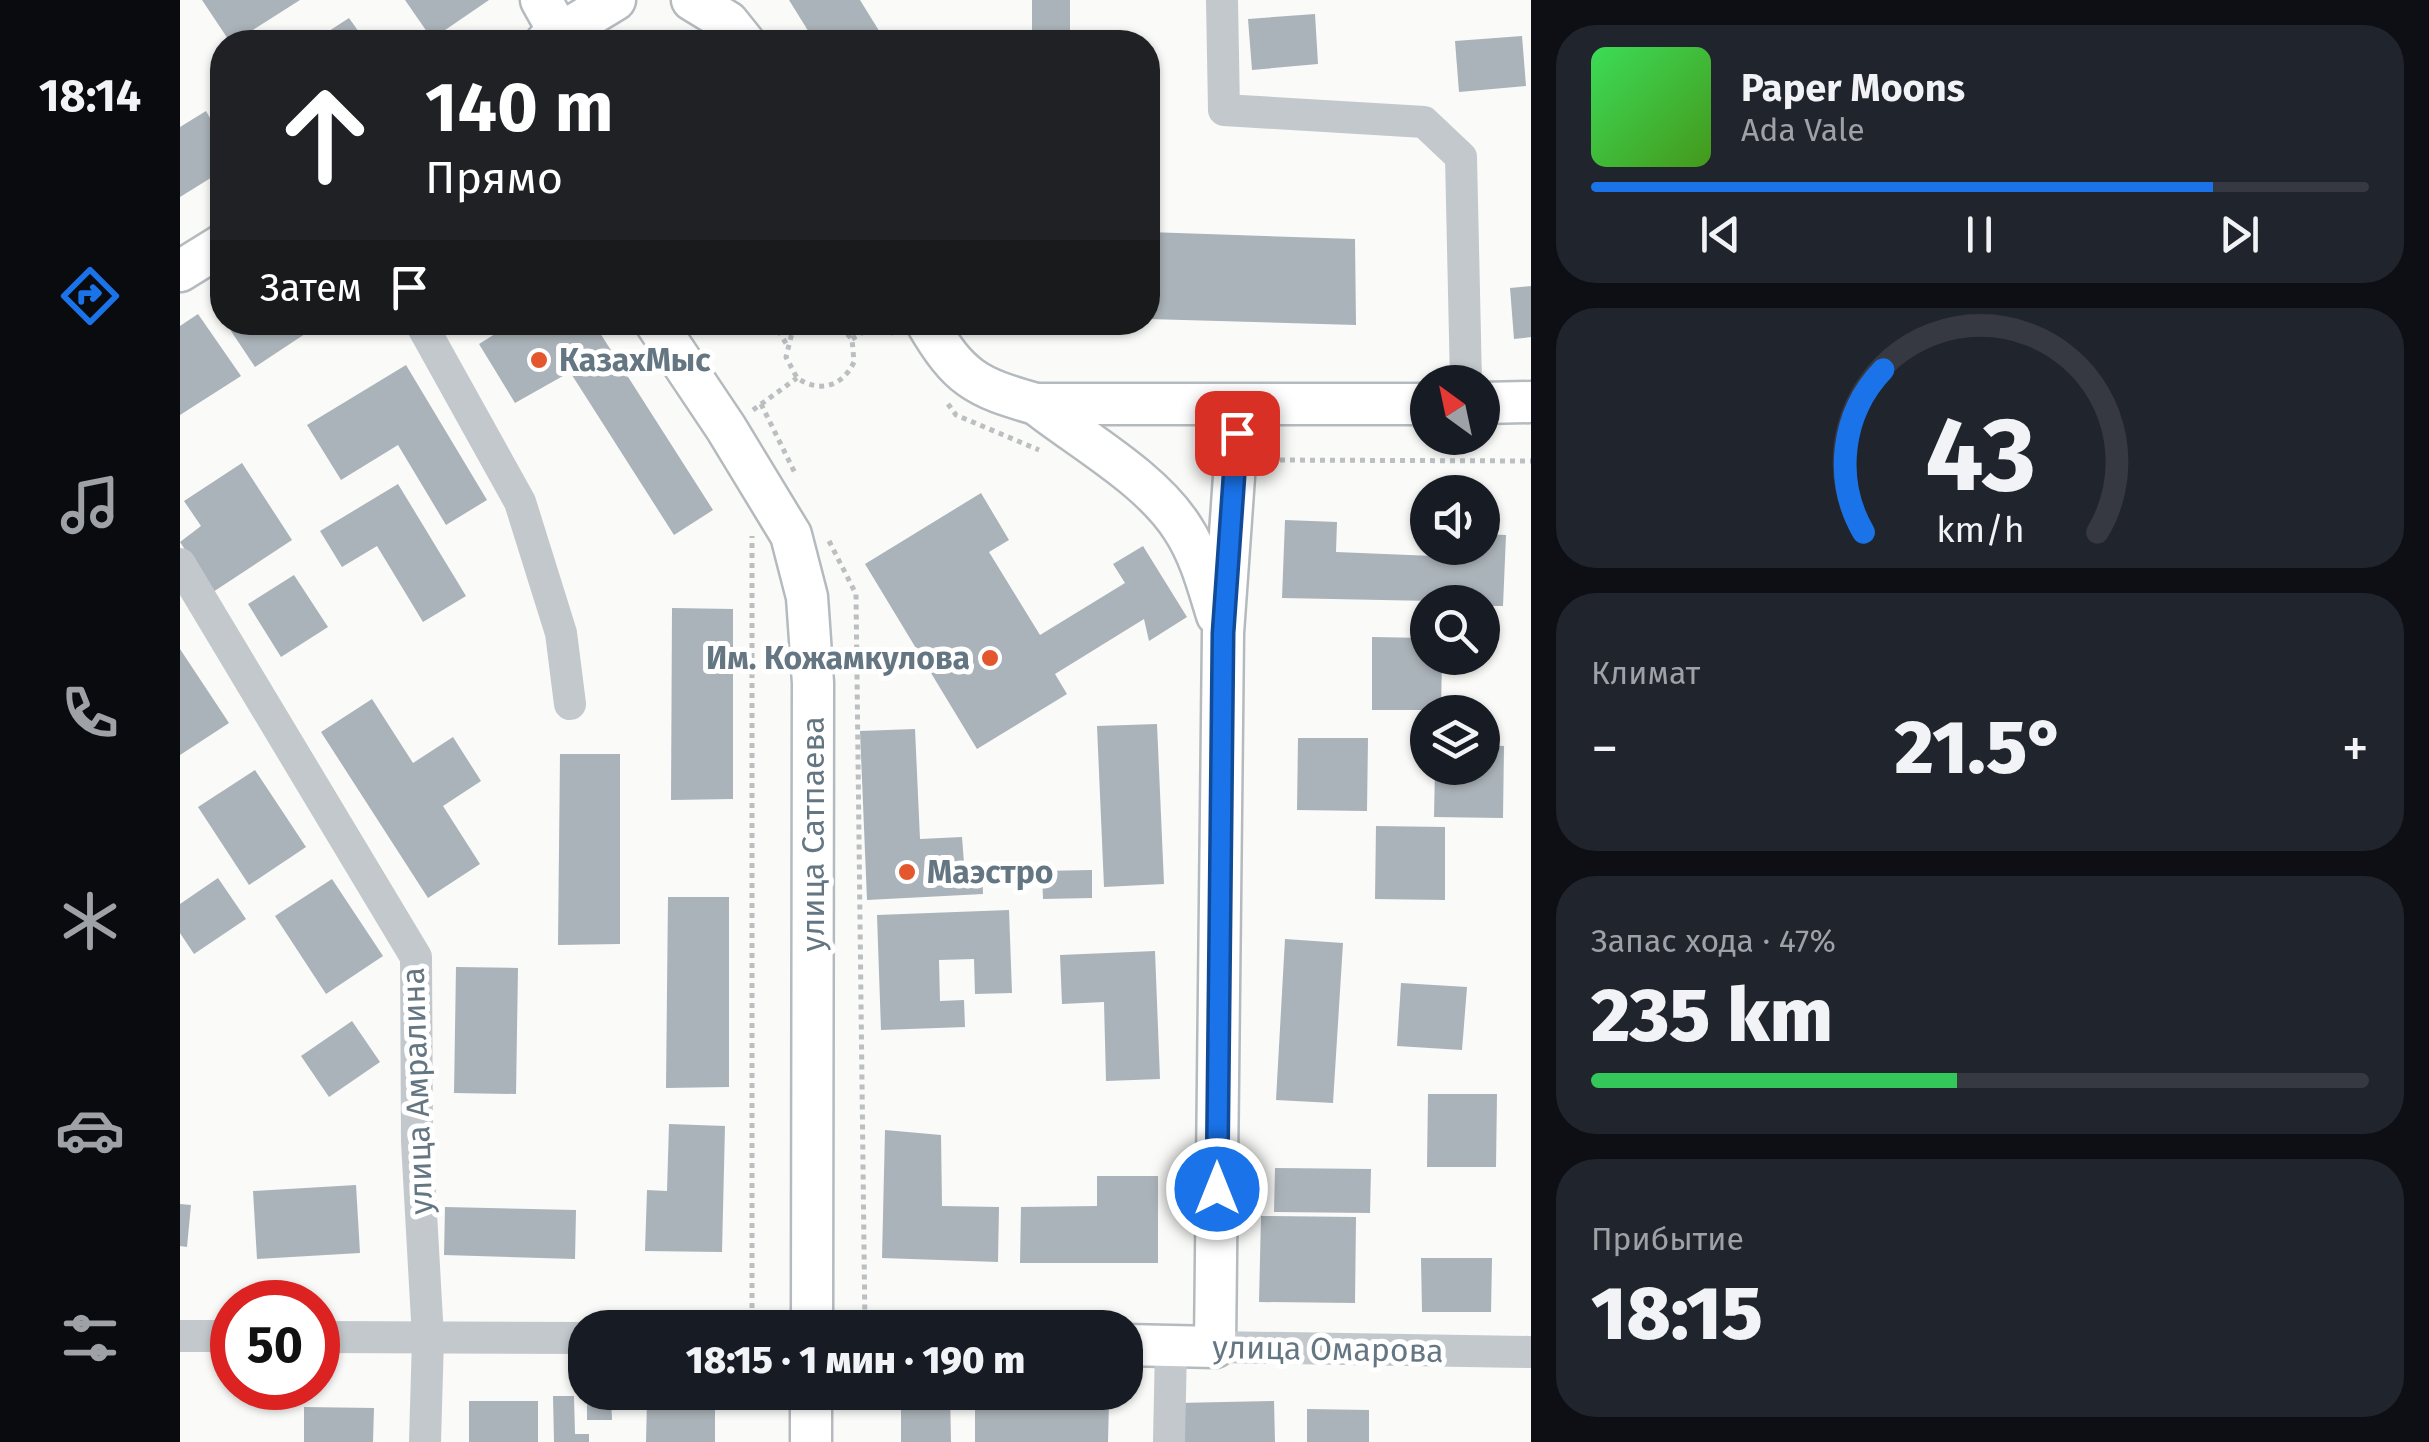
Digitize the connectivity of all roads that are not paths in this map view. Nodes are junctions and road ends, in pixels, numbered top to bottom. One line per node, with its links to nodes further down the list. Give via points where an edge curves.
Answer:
1 (616, 0): 4 (main road)
2 (692, 0): 5 (main road)
3 (1222, 0): 11 (street, via 1224,110 1424,122 1461,156)
4 (551, 30)
5 (734, 30)
6 (210, 252): 7 (main road)
7 (180, 270)
8 (427, 335): 19 (street, via 520,502 561,633)
9 (664, 335): 20 (main road, улица Сатпаева, via 791,535 806,597 813,683)
10 (934, 335): 14 (main road, via 947,358 986,390)
11 (1466, 365)
12 (1531, 402): 13 (main road)
13 (1500, 403)
14 (1036, 404): 16 (main road); 18 (main road, via 1156,496 1183,528)
15 (1410, 404): 16 (main road)
16 (1239, 406): 18 (main road)
17 (180, 564): 24 (street, улица Амралина, via 416,957 416,1142)
18 (1223, 633): 28 (main road)
19 (570, 704)
20 (812, 1310)
21 (180, 1336): 22 (street)
22 (210, 1336)
23 (340, 1337): 24 (street)
24 (428, 1338): 25 (street); 31 (street, улица Амралина)
25 (568, 1338)
26 (1143, 1345): 27 (main road, улица Омарова)
27 (1171, 1346): 28 (main road, улица Омарова); 33 (street)
28 (1215, 1348): 29 (street, улица Омарова)
29 (1531, 1352)
30 (811, 1410): 32 (main road)
31 (425, 1442)
32 (811, 1442)
33 (1168, 1442)

